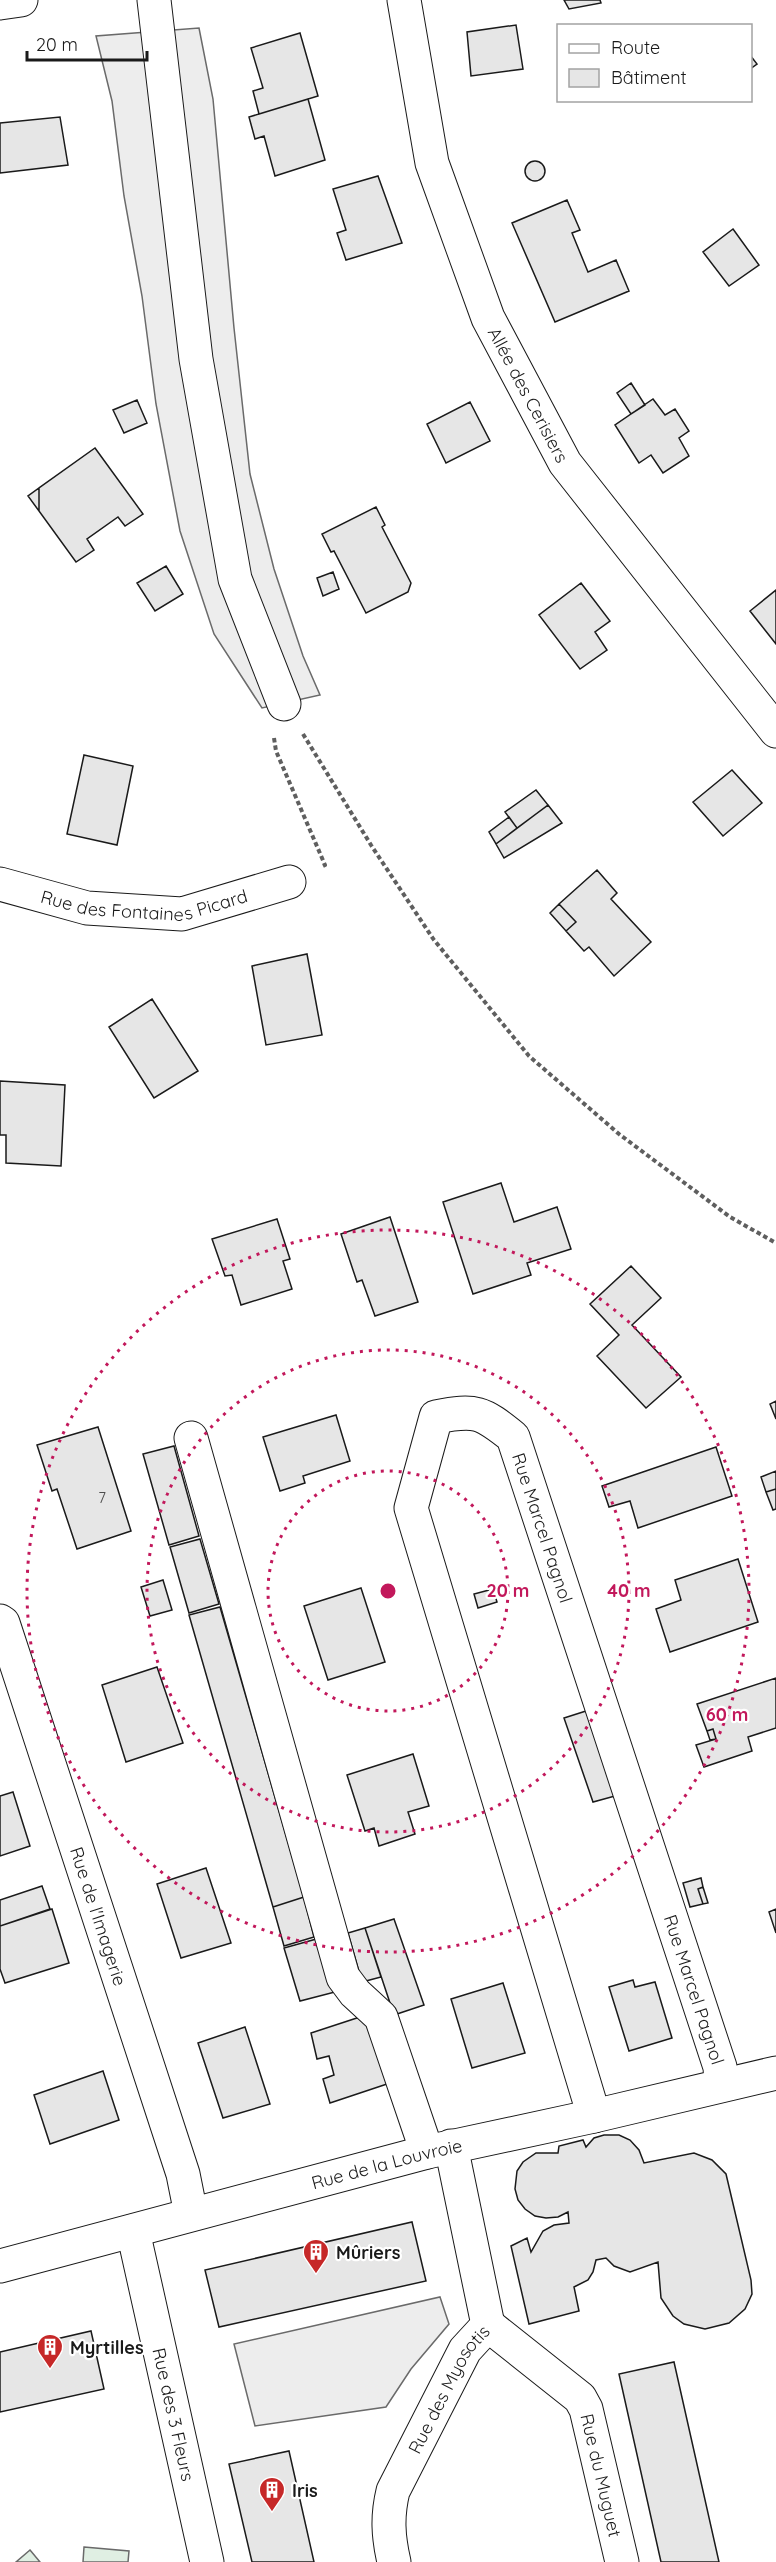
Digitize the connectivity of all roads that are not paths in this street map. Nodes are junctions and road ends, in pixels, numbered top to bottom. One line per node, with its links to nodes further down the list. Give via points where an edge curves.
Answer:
1 (21, 0): 4 (street)
2 (154, 0): 5 (street, via 196,359 235,579)
3 (404, 0): 6 (street, Allée des Cerisiers, via 432,163 488,318 565,464)
4 (0, 3)
5 (286, 707)
6 (776, 730)
7 (289, 882): 8 (street, Rue des Fontaines Picard, via 182,914 87,908)
8 (0, 884)
9 (191, 1438): 14 (street, Rue des Myosotis, via 344,1977 381,2017)
10 (0, 1621): 15 (street, Rue de l'Imagerie, via 180,2163)
11 (776, 2073): 12 (street, Rue de la Louvroie)
12 (721, 2085): 13 (street, Rue de la Louvroie); 13 (street, Rue Marcel Pagnol, via 720,2067 513,1437 489,1418 463,1412 436,1417 411,1508)
13 (594, 2116): 14 (street, Rue de la Louvroie)
14 (439, 2149): 15 (street, Rue de la Louvroie); 18 (street, Rue des Myosotis)
15 (191, 2214): 16 (street, Rue de la Louvroie)
16 (133, 2231): 17 (street, Rue de la Louvroie); 19 (street, Rue des 3 Fleurs)
17 (0, 2266)
18 (488, 2325): 20 (street, Rue des Myosotis, via 465,2350 393,2491 388,2537); 21 (street, Rue du Muguet, via 580,2398 586,2409)
19 (207, 2562)
20 (394, 2562)
21 (622, 2562)

